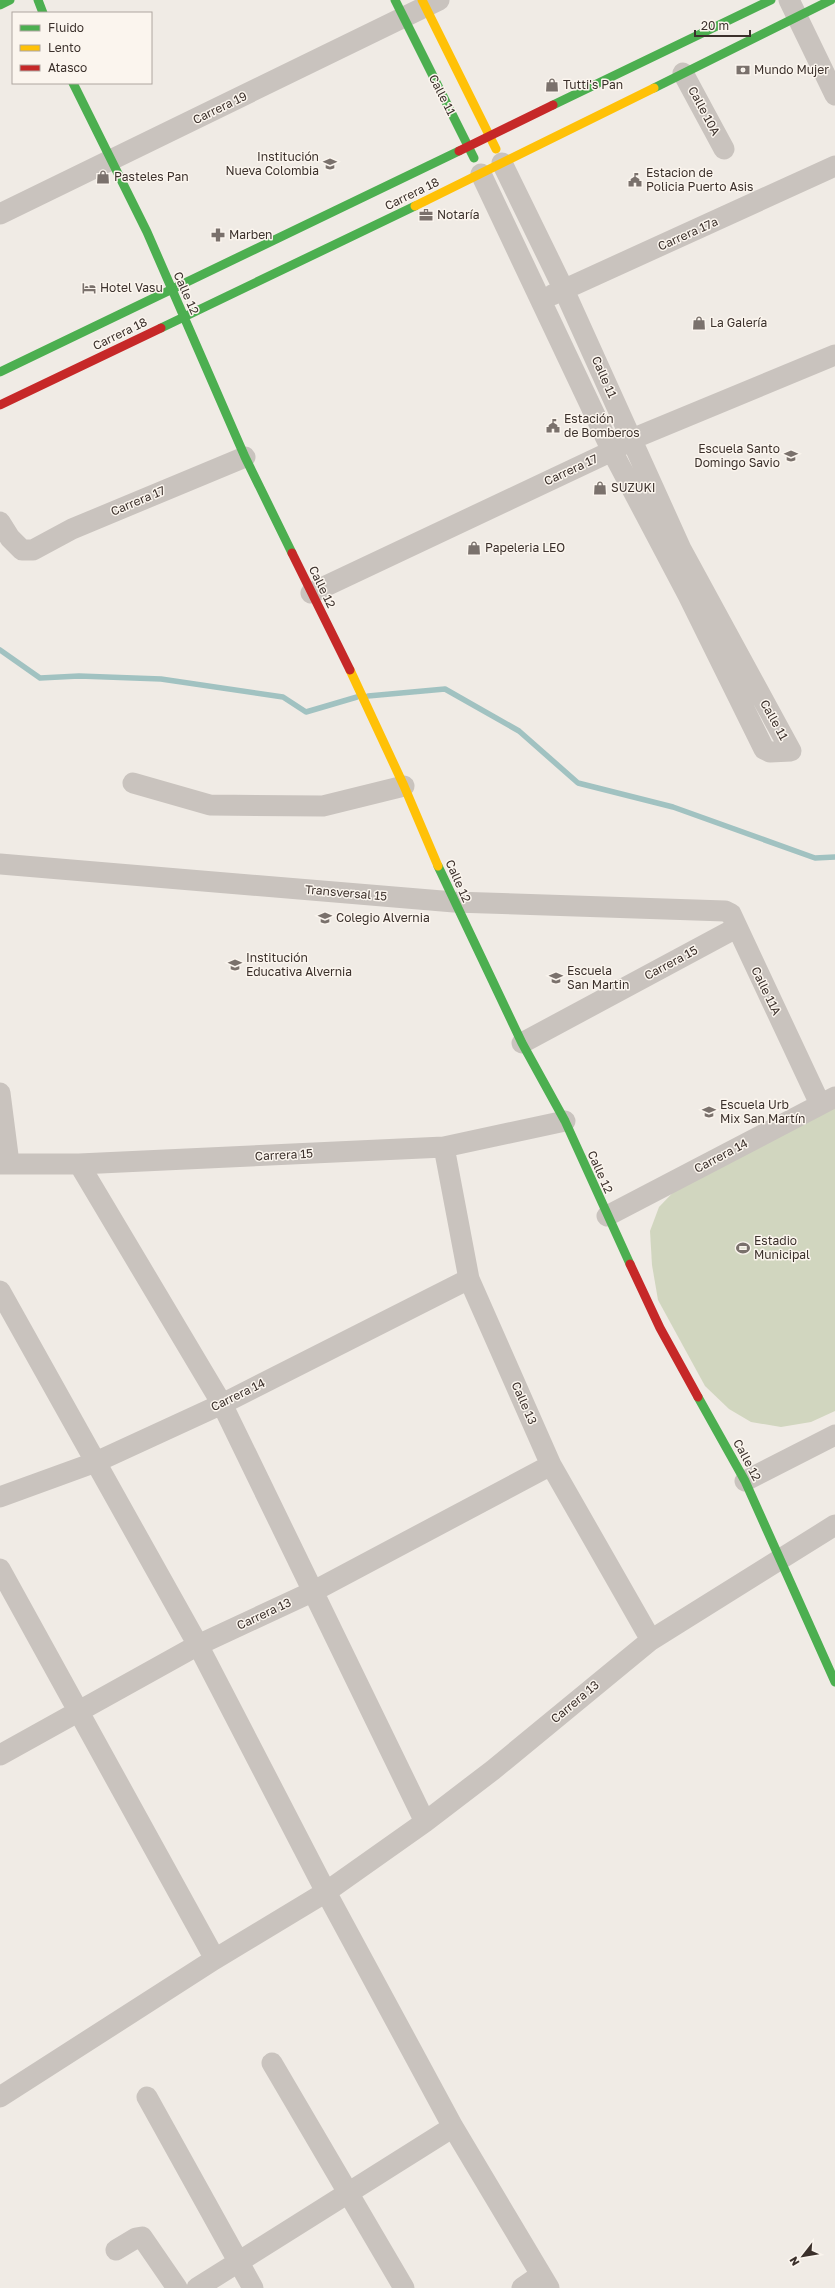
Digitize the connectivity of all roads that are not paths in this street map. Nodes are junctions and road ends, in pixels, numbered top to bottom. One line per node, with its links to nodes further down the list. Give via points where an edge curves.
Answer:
1 (10, 0): 6 (street)
2 (38, 0): 9 (street)
3 (770, 0): 13 (street, Carrera 18)
4 (832, 0): 7 (street, Carrera 18)
5 (429, 2): 8 (street, Carrera 19); 13 (street, Calle 11)
6 (0, 5)
7 (793, 8): 10 (street, Carrera 18); 12 (street)
8 (399, 9): 14 (street, Calle 11); 16 (street, Carrera 19)
9 (43, 12)
10 (683, 73): 15 (street, Calle 10A); 17 (street, Carrera 18)
11 (74, 84): 16 (street, Calle 12)
12 (835, 95)
13 (491, 135): 14 (street, Carrera 18); 17 (street, Calle 11)
14 (468, 145): 19 (street, Calle 11); 21 (street, Carrera 18)
15 (724, 149)
16 (112, 161): 20 (street, Carrera 19); 21 (street, Calle 12)
17 (502, 163): 19 (street, Carrera 18); 22 (street, Calle 11)
18 (835, 166): 22 (street, Carrera 17a)
19 (481, 174): 23 (street, Calle 11); 24 (street, Carrera 18)
20 (0, 214)
21 (172, 290): 24 (street, Calle 12); 26 (street, Carrera 18)
22 (564, 290): 23 (street, Carrera 17a); 28 (street, Calle 11)
23 (541, 300): 29 (street, Calle 11)
24 (184, 316): 27 (street, Carrera 18); 30 (street, Calle 12)
25 (835, 355): 28 (street, Carrera 17)
26 (0, 372)
27 (0, 405)
28 (632, 439): 29 (street, Carrera 17); 32 (street, Calle 11)
29 (612, 451): 32 (street, Calle 11); 33 (street, Carrera 17)
30 (245, 457): 31 (street, Carrera 17, via 72,529 33,550 22,550 10,538); 33 (street, Calle 12)
31 (0, 522)
32 (674, 552): 34 (street, Calle 11)
33 (311, 592): 36 (street, Calle 12)
34 (695, 592): 34 (street, Calle 11, via 764,749 770,752 791,751)
35 (133, 783): 36 (street, via 210,805 323,806)
36 (404, 786): 38 (street, Calle 12)
37 (0, 864): 38 (street, Transversal 15)
38 (454, 902): 39 (street, Transversal 15); 41 (street, Calle 12)
39 (692, 908): 40 (street, Calle 11A, via 728,912)
40 (736, 928): 41 (street, Carrera 15); 43 (street, Calle 11A)
41 (522, 1043): 44 (street, Calle 12)
42 (0, 1093): 46 (street)
43 (828, 1100): 48 (street, Carrera 14)
44 (565, 1121): 45 (street, Carrera 15); 48 (street, Calle 12)
45 (444, 1147): 47 (street, Carrera 15); 49 (street, Calle 13)
46 (4, 1164): 47 (street, Carrera 15)
47 (79, 1164): 51 (street)
48 (607, 1216): 55 (street, Calle 12, via 660,1328)
49 (469, 1279): 51 (street, Carrera 14); 54 (street, Calle 13)
50 (0, 1291): 53 (street)
51 (222, 1404): 53 (street, Carrera 14); 60 (street)
52 (835, 1435): 55 (street)
53 (96, 1462): 56 (street, Carrera 14); 62 (street)
54 (551, 1465): 60 (street, Carrera 13); 61 (street, Calle 13)
55 (745, 1481): 58 (street, Calle 12)
56 (0, 1497)
57 (835, 1526): 58 (street, Carrera 13)
58 (782, 1558): 61 (street, Carrera 13); 63 (street, Calle 12)
59 (0, 1569): 64 (street)
60 (314, 1591): 62 (street, Carrera 13); 66 (street)
61 (650, 1640): 66 (street, Carrera 13, via 493,1770)
62 (198, 1645): 64 (street, Carrera 13); 67 (street)
63 (834, 1676)
64 (80, 1712): 65 (street, Carrera 13); 68 (street)
65 (0, 1755)
66 (425, 1822): 67 (street, Carrera 13)
67 (326, 1892): 68 (street, Carrera 13); 72 (street)
68 (215, 1959): 70 (street, Carrera 13)
69 (272, 2063): 73 (street)
70 (0, 2097)
71 (147, 2097): 75 (street)
72 (453, 2128): 73 (street); 76 (street)
73 (348, 2195): 75 (street); 80 (street)
74 (116, 2250): 77 (street, via 142,2237)
75 (237, 2262): 78 (street); 79 (street)
76 (545, 2282): 81 (street)
77 (177, 2288)
78 (197, 2288)
79 (254, 2288)
80 (404, 2288)
81 (522, 2288)

